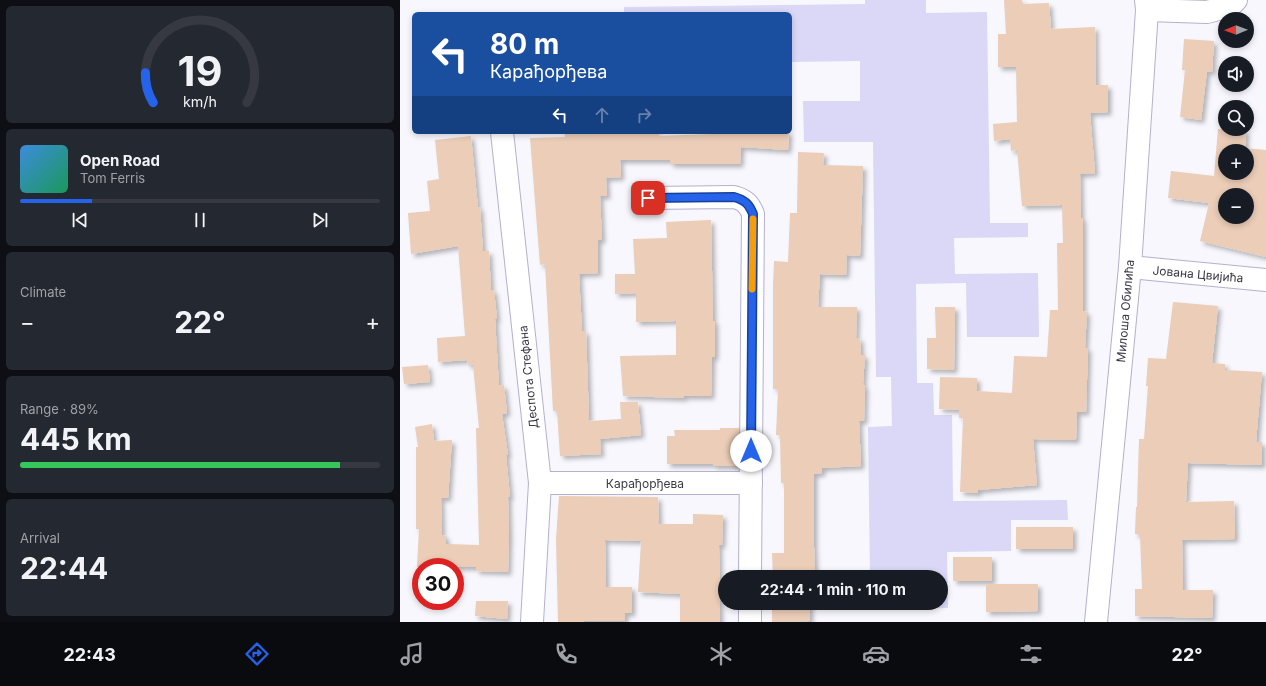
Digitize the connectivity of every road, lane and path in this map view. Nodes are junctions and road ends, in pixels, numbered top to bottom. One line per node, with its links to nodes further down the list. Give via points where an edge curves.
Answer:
1 (1236, 0): 2 (street, via 1230,6 1208,12)
2 (1147, 5): 5 (street, Милоша Обилића)
3 (502, 134): 7 (street, Деспота Стефана)
4 (648, 198): 8 (street, via 734,197 747,202 753,214)
5 (1130, 267): 6 (street, Јована Цвијића); 13 (street, Милоша Обилића)
6 (1266, 280)
7 (540, 483): 8 (street, Карађорђева); 11 (street, Деспота Стефана)
8 (751, 483): 9 (street)
9 (750, 570)
10 (750, 610): 12 (street)
11 (532, 622)
12 (750, 622)
13 (1096, 622)

